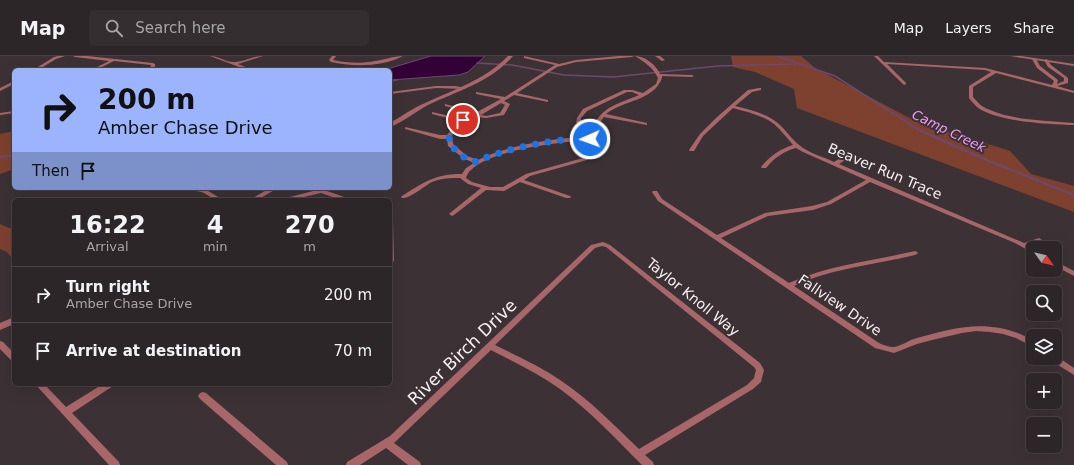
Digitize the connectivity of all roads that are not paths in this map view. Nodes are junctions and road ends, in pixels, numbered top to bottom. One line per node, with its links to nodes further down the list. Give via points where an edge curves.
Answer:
1 (63, 56): 25 (street)
2 (75, 56): 17 (street)
3 (212, 56): 22 (street)
4 (261, 56): 22 (street)
5 (334, 56): 6 (street, via 332,61 359,65)
6 (401, 56)
7 (511, 56): 35 (street, via 492,74)
8 (579, 56): 18 (street)
9 (632, 56): 18 (street)
10 (638, 56): 15 (street)
11 (657, 56): 19 (street)
12 (876, 56): 21 (street)
13 (1012, 56): 16 (street)
14 (525, 57): 23 (street)
15 (644, 57): 30 (street)
16 (1034, 59): 20 (street); 34 (street, via 1037,66 1054,78)
17 (113, 60): 26 (street); 27 (street, via 153,64)
18 (584, 60): 23 (street)
19 (663, 60)
20 (1046, 60): 24 (street); 34 (street, via 1049,66 1067,79 1066,82)
21 (883, 63): 29 (street); 33 (street)
22 (234, 64): 28 (street)
23 (559, 65): 41 (street)
24 (1074, 65)
25 (38, 68)
26 (97, 68)
27 (151, 68)
28 (245, 68)
29 (996, 71): 34 (street); 55 (street, via 971,86 970,96 978,105 1023,120)
30 (660, 75): 31 (street); 42 (street, via 657,85)
31 (692, 76)
32 (12, 83): 36 (street)
33 (904, 84)
34 (1055, 84): 38 (street)
35 (464, 88): 39 (street, via 449,86); 53 (street, via 429,103)
36 (0, 90)
37 (759, 90): 46 (street, via 750,91)
38 (1074, 92)
39 (392, 93)
40 (478, 93): 43 (street)
41 (513, 93): 43 (street); 44 (street)
42 (644, 95): 51 (street, via 613,107); 56 (street, via 628,91 582,112 578,122)
43 (503, 100): 50 (street); 50 (street, via 508,104 502,114 486,117)
44 (546, 101)
45 (447, 105): 50 (street)
46 (733, 107): 60 (street, Beaver Run Trace, via 775,124); 61 (street, via 694,143)
47 (12, 112): 49 (street)
48 (434, 112): 52 (street)
49 (0, 114)
50 (477, 115): 52 (street)
51 (603, 115): 54 (street); 56 (street)
52 (464, 121): 58 (street, via 455,126)
53 (392, 124)
54 (645, 124)
55 (1074, 124)
56 (595, 126): 59 (street)
57 (407, 128): 58 (street)
58 (449, 137): 63 (street, via 452,148 466,159)
59 (590, 139): 63 (street, via 573,139 506,151); 67 (street, via 592,152 586,158 528,175)
60 (796, 146): 64 (street, Beaver Run Trace); 65 (street, via 780,151)
61 (692, 150)
62 (851, 154): 64 (street)
63 (477, 162): 66 (street)
64 (835, 164): 68 (street, Beaver Run Trace)
65 (764, 167)
66 (463, 176): 69 (street, via 465,181); 73 (street, via 436,178)
67 (520, 180): 69 (street, via 504,189); 74 (street)
68 (870, 180): 80 (street, via 829,203 813,208 767,214); 82 (street, Beaver Run Trace)
69 (484, 188): 79 (street)
70 (204, 190): 75 (street)
71 (271, 190): 76 (street)
72 (655, 192): 80 (street, Fallview Drive, via 660,200)
73 (404, 197)
74 (568, 197)
75 (217, 198)
76 (256, 198)
77 (292, 198): 78 (street, via 322,191)
78 (343, 198)
79 (452, 214)
80 (716, 238): 87 (street, Fallview Drive)
81 (1039, 240): 82 (street)
82 (1024, 246)
83 (587, 252): 92 (street, River Birch Drive); 101 (street, Taylor Knoll Way, via 593,246 608,246 760,370 758,380 747,389)
84 (915, 253): 87 (street, via 823,271)
85 (1062, 267): 86 (street)
86 (1074, 274)
87 (788, 286): 90 (street, Fallview Drive, via 876,345 893,350 912,342 973,328 1005,330)
88 (12, 321): 89 (street)
89 (0, 327)
90 (1026, 339)
91 (0, 344): 93 (street)
92 (490, 346): 100 (street, River Birch Drive); 101 (street, via 564,387)
93 (12, 356)
94 (1062, 364): 95 (street)
95 (1074, 372)
96 (41, 386): 99 (street)
97 (107, 386): 99 (street)
98 (203, 396): 103 (street)
99 (66, 412): 102 (street)
100 (386, 443): 104 (street, River Birch Drive); 105 (street)
101 (638, 454): 106 (street)
102 (115, 465)
103 (283, 465)
104 (351, 465)
105 (416, 465)
106 (649, 465)

